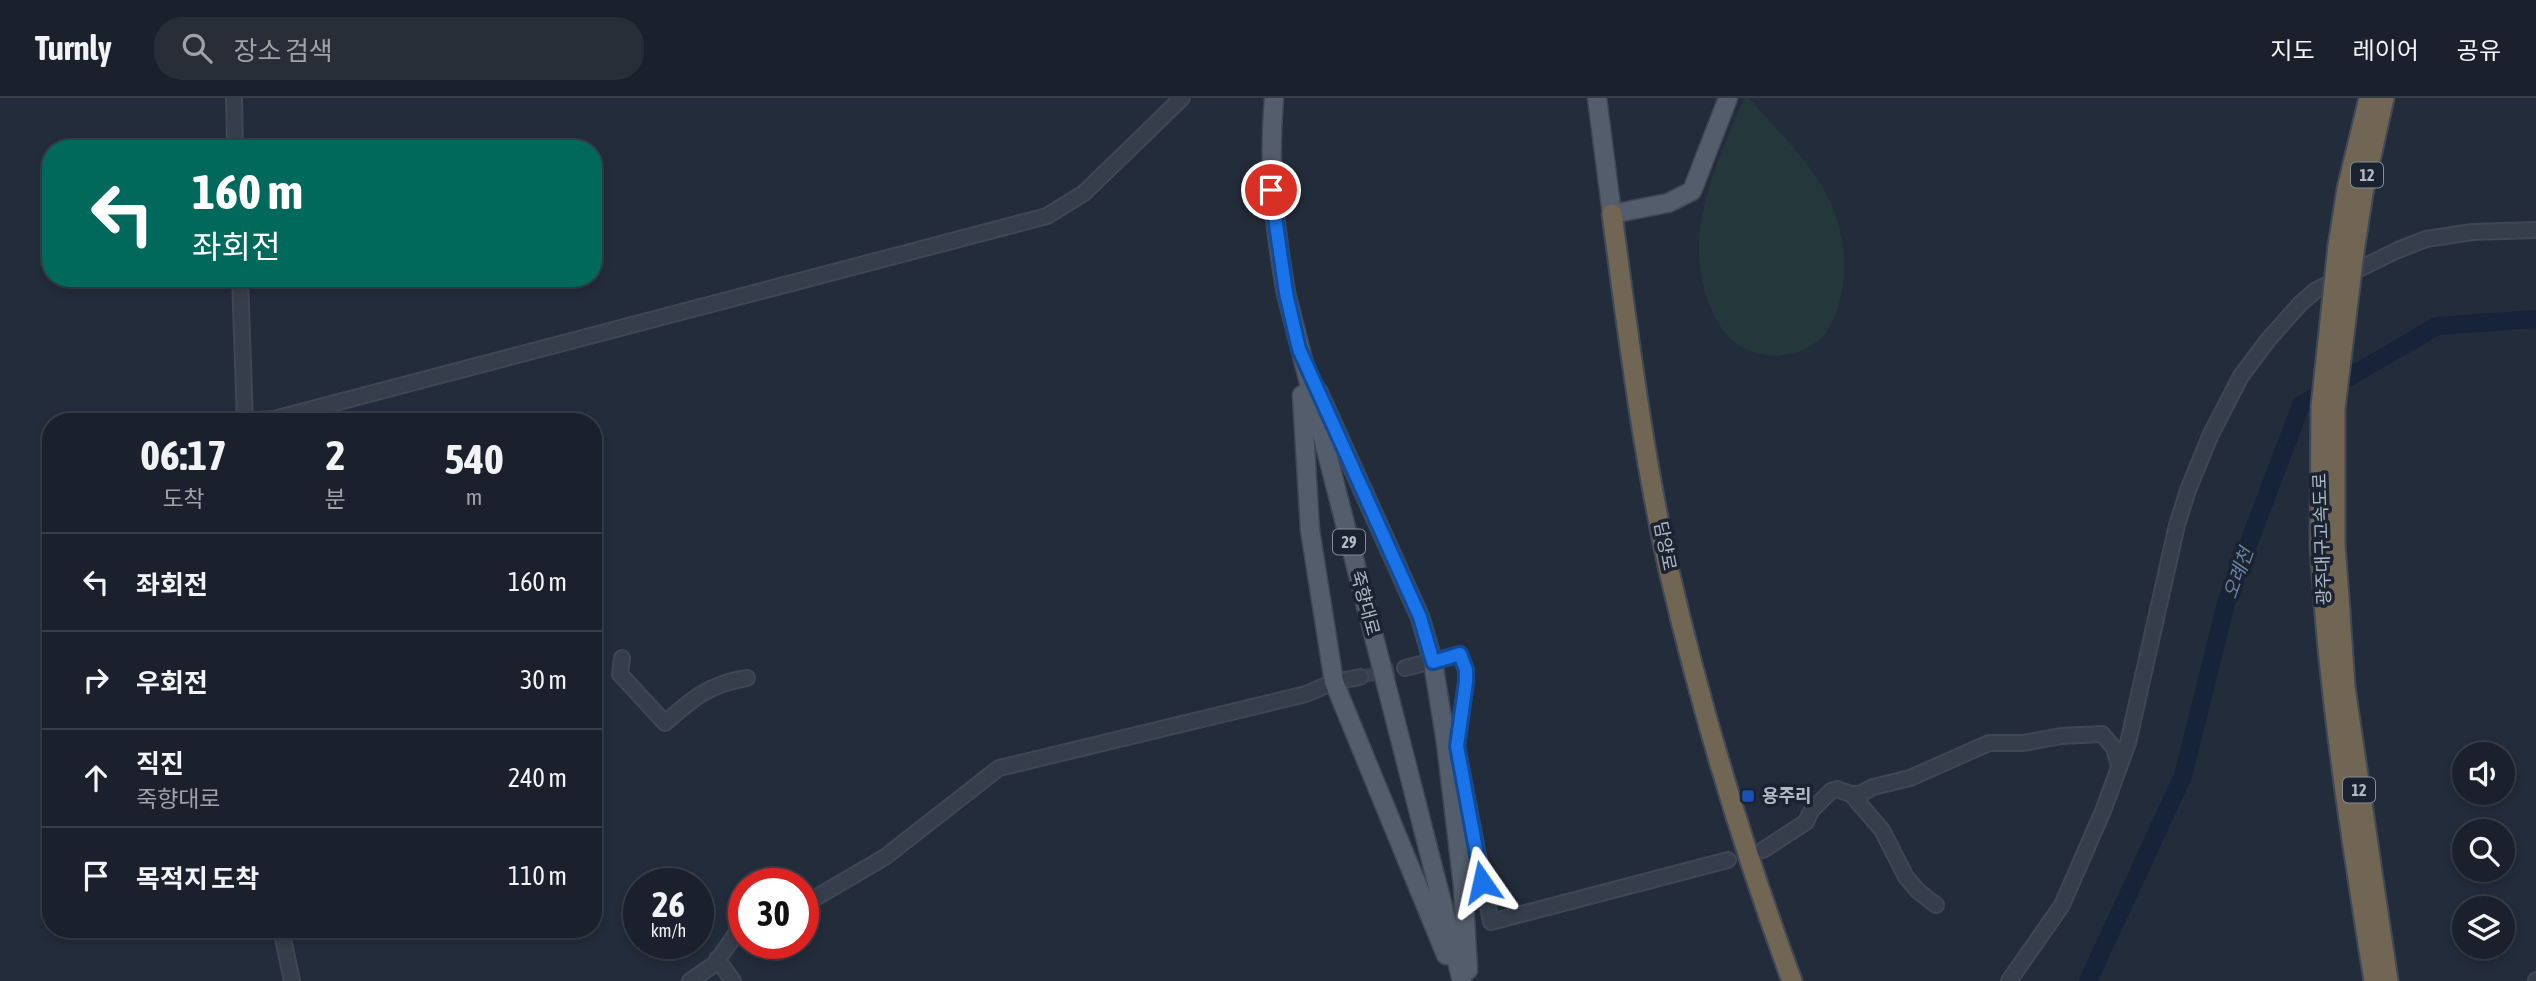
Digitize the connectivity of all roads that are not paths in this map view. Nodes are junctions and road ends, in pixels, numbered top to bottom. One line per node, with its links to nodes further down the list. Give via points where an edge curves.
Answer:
1 (234, 98): 8 (street)
2 (1182, 98): 15 (street, via 1084,193 1048,216)
3 (1274, 98): 13 (main road, 죽향대로 / 29, via 1271,190)
4 (1597, 98): 9 (main road, 담양로)
5 (1728, 98): 9 (main road, via 1692,191 1668,203)
6 (2369, 98): 11 (highway, 광주대구고속도로 / 12, via 2347,189)
7 (2384, 98): 11 (highway, 광주대구고속도로 / 12)
8 (235, 140)
9 (1612, 214): 37 (highway, 담양로, via 1637,396 1670,574 1737,822)
10 (2536, 230): 23 (street, via 2444,235 2398,250 2309,295 2254,357 2230,393 2188,490)
11 (2346, 249): 16 (highway, 광주대구고속도로 / 12, bridge)
12 (240, 287): 14 (street)
13 (1299, 349): 18 (main road, via 1420,617); 22 (main road, via 1310,530); 35 (main road, 죽향대로 / 29)
14 (245, 413)
15 (297, 413)
16 (2331, 600): 39 (highway, 광주대구고속도로 / 12, via 2330,687); 40 (highway, 광주대구고속도로 / 12)
17 (622, 658): 21 (street, via 620,674 665,723 698,694)
18 (1433, 662): 19 (street); 26 (street, via 1460,654 1464,662 1466,682 1457,746 1491,922); 36 (main road, via 1461,873)
19 (1405, 668)
20 (1360, 677): 22 (street)
21 (747, 678)
22 (1334, 682): 27 (street, via 1312,693 999,768 884,857); 35 (main road)
23 (2119, 766): 24 (street, via 2114,748 2102,734 1989,743 1910,778); 38 (street, via 2062,905)
24 (1851, 794): 25 (street, via 1831,791 1806,822); 28 (street, via 1882,830 1906,877)
25 (1763, 850)
26 (1728, 860)
27 (819, 896)
28 (1936, 905)
29 (283, 938): 32 (street)
30 (728, 944): 31 (street)
31 (717, 959): 33 (street); 34 (street)
32 (292, 981)
33 (690, 981)
34 (733, 981)
35 (1460, 981)
36 (1468, 981)
37 (1792, 981)
38 (2009, 981)
39 (2374, 981)
40 (2388, 981)

